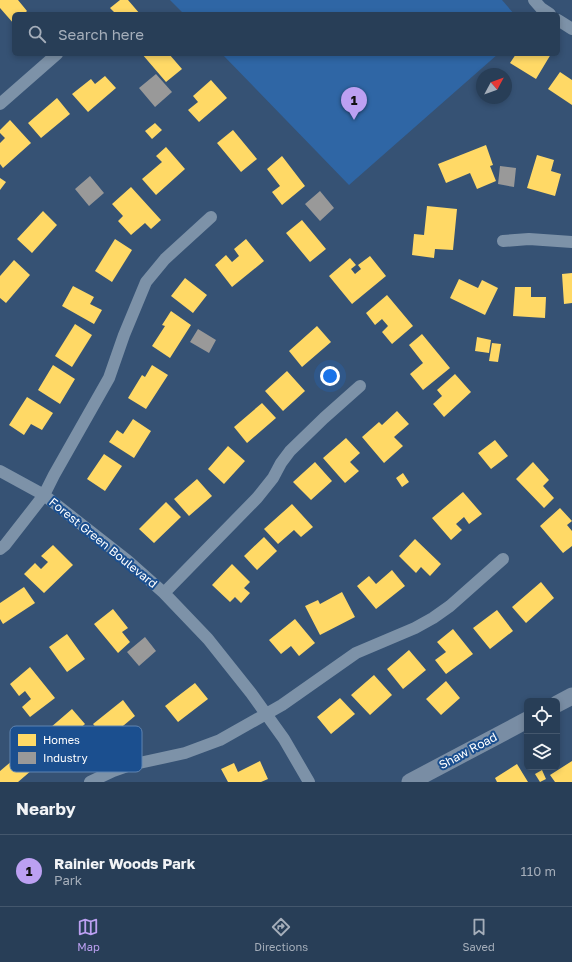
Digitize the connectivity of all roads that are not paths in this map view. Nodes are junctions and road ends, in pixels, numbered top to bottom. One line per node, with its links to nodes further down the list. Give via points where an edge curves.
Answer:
1 (534, 0): 2 (street)
2 (547, 12)
3 (560, 21): 4 (street)
4 (572, 29)
5 (55, 56): 6 (street)
6 (0, 104)
7 (211, 217): 12 (street, via 165,259 146,282 109,378)
8 (503, 241): 9 (street, via 529,239)
9 (572, 242)
10 (360, 386): 15 (street, via 290,451 257,498)
11 (0, 471): 12 (street, Forest Green Boulevard)
12 (44, 495): 13 (street); 15 (street, Forest Green Boulevard, via 128,561)
13 (0, 549)
14 (503, 559): 18 (street, via 433,618 416,628 356,653)
15 (164, 594): 18 (street, Forest Green Boulevard, via 208,639)
16 (572, 696): 17 (main road)
17 (560, 702)
18 (267, 714): 20 (street, via 220,740 185,753); 23 (street, Forest Green Boulevard)
19 (524, 722): 24 (main road, Shaw Road)
20 (142, 763)
21 (111, 772): 22 (street)
22 (90, 782)
23 (310, 782)
24 (410, 782)

